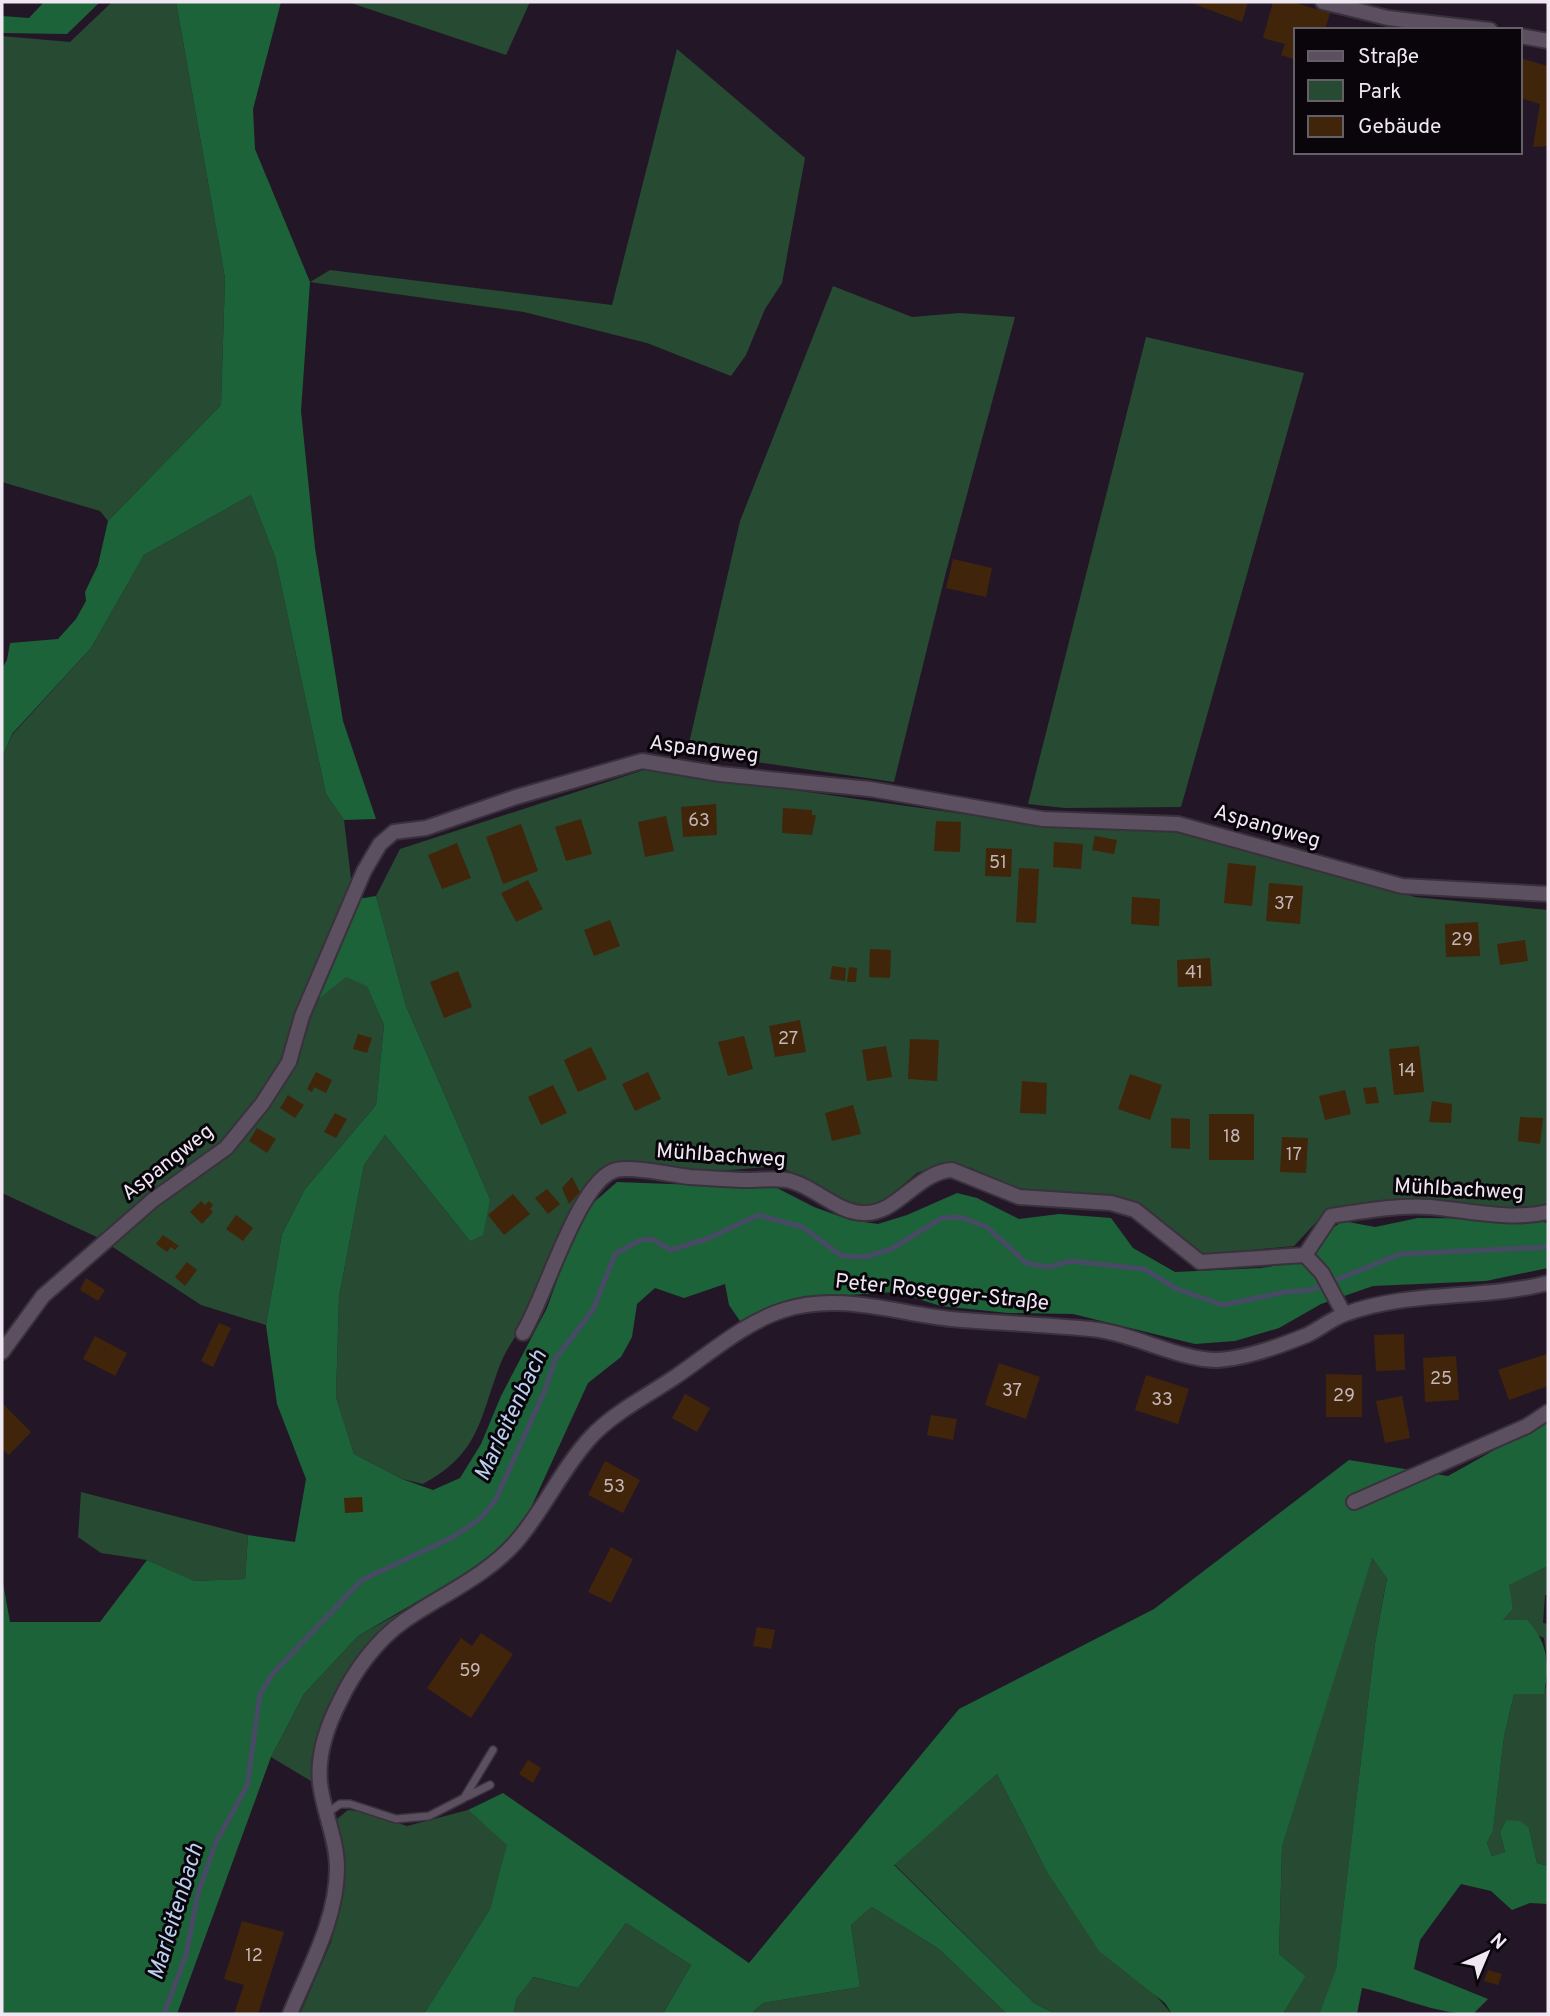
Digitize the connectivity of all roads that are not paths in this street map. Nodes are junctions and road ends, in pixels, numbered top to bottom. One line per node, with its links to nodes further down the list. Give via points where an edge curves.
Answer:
1 (1324, 2): 2 (street, via 1388,18)
2 (1473, 28)
3 (1522, 36): 4 (street)
4 (1548, 41)
5 (1548, 894): 11 (street, Aspangweg, via 1402,886 1178,824 1043,819 870,789 642,761 426,828 394,832 364,871 302,1016 289,1062 262,1104 226,1148 153,1200 44,1296)
6 (1548, 1212): 7 (street, Mühlbachweg, via 1519,1215 1428,1207 1331,1216)
7 (1305, 1255): 9 (street, via 1322,1273); 10 (street, Mühlbachweg, via 1200,1262 1135,1210 1111,1203 1019,1197 952,1170 920,1181 882,1209 862,1213 841,1207 802,1183 620,1170 601,1181 574,1216)
8 (1548, 1283): 9 (street, Peter Rosegger-Straße, via 1470,1296 1405,1300)
9 (1344, 1314): 17 (street, Peter Rosegger-Straße, via 1308,1335 1239,1357 1212,1360 1094,1329 962,1320 852,1301 810,1303 779,1311 598,1430 517,1542 491,1566 401,1623 375,1647 329,1724 320,1758)
10 (523, 1334)
11 (2, 1353)
12 (1548, 1412): 13 (street, via 1527,1426)
13 (1354, 1502)
14 (493, 1750): 16 (lane)
15 (490, 1785): 16 (lane)
16 (464, 1798): 17 (lane, via 419,1818 396,1819 350,1804 340,1804)
17 (327, 1813): 18 (street, Peter Rosegger-Straße, via 337,1867 332,1904)
18 (290, 2014)

